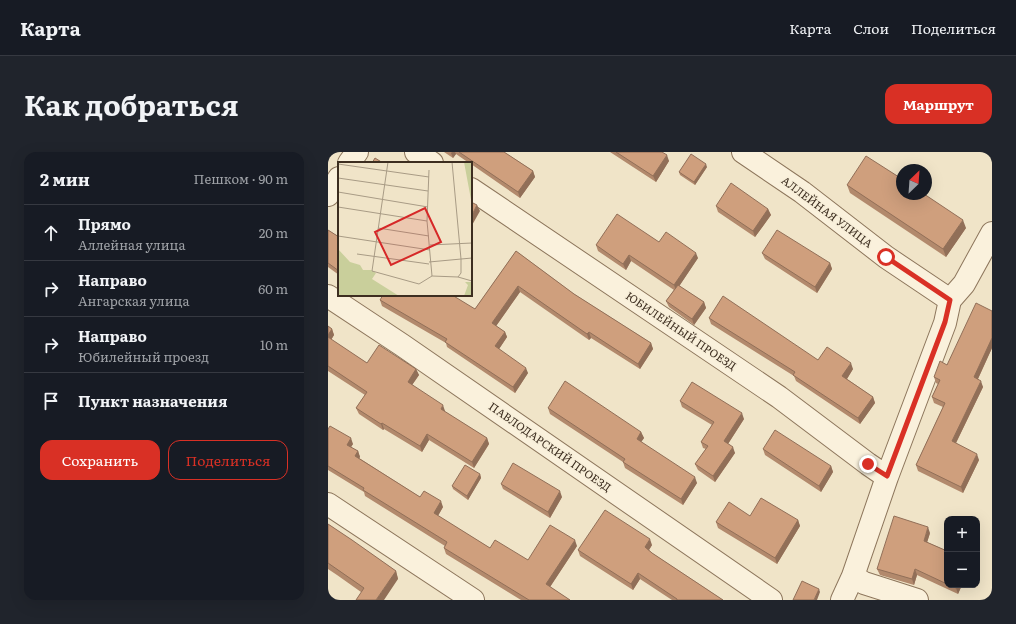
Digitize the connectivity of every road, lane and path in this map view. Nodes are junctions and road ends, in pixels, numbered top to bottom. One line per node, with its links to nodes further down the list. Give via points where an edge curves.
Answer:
1 (356, 152): 4 (street)
2 (416, 152): 5 (street)
3 (743, 152): 11 (street, АЛЛЕЙНАЯ УЛИЦА, via 802,192 886,257)
4 (350, 162)
5 (431, 162)
6 (338, 180): 8 (street)
7 (472, 190): 12 (street, ЮБИЛЕЙНЫЙ ПРОЕЗД, via 779,397)
8 (328, 195)
9 (992, 233): 11 (street, via 964,284)
10 (328, 296): 16 (street, ПАВЛОДАРСКИЙ ПРОЕЗД)
11 (950, 300): 12 (street, via 945,322)
12 (887, 476): 14 (street)
13 (328, 504): 15 (street)
14 (853, 576): 17 (street); 18 (street, via 864,583)
15 (473, 600)
16 (771, 600)
17 (842, 600)
18 (917, 600)

